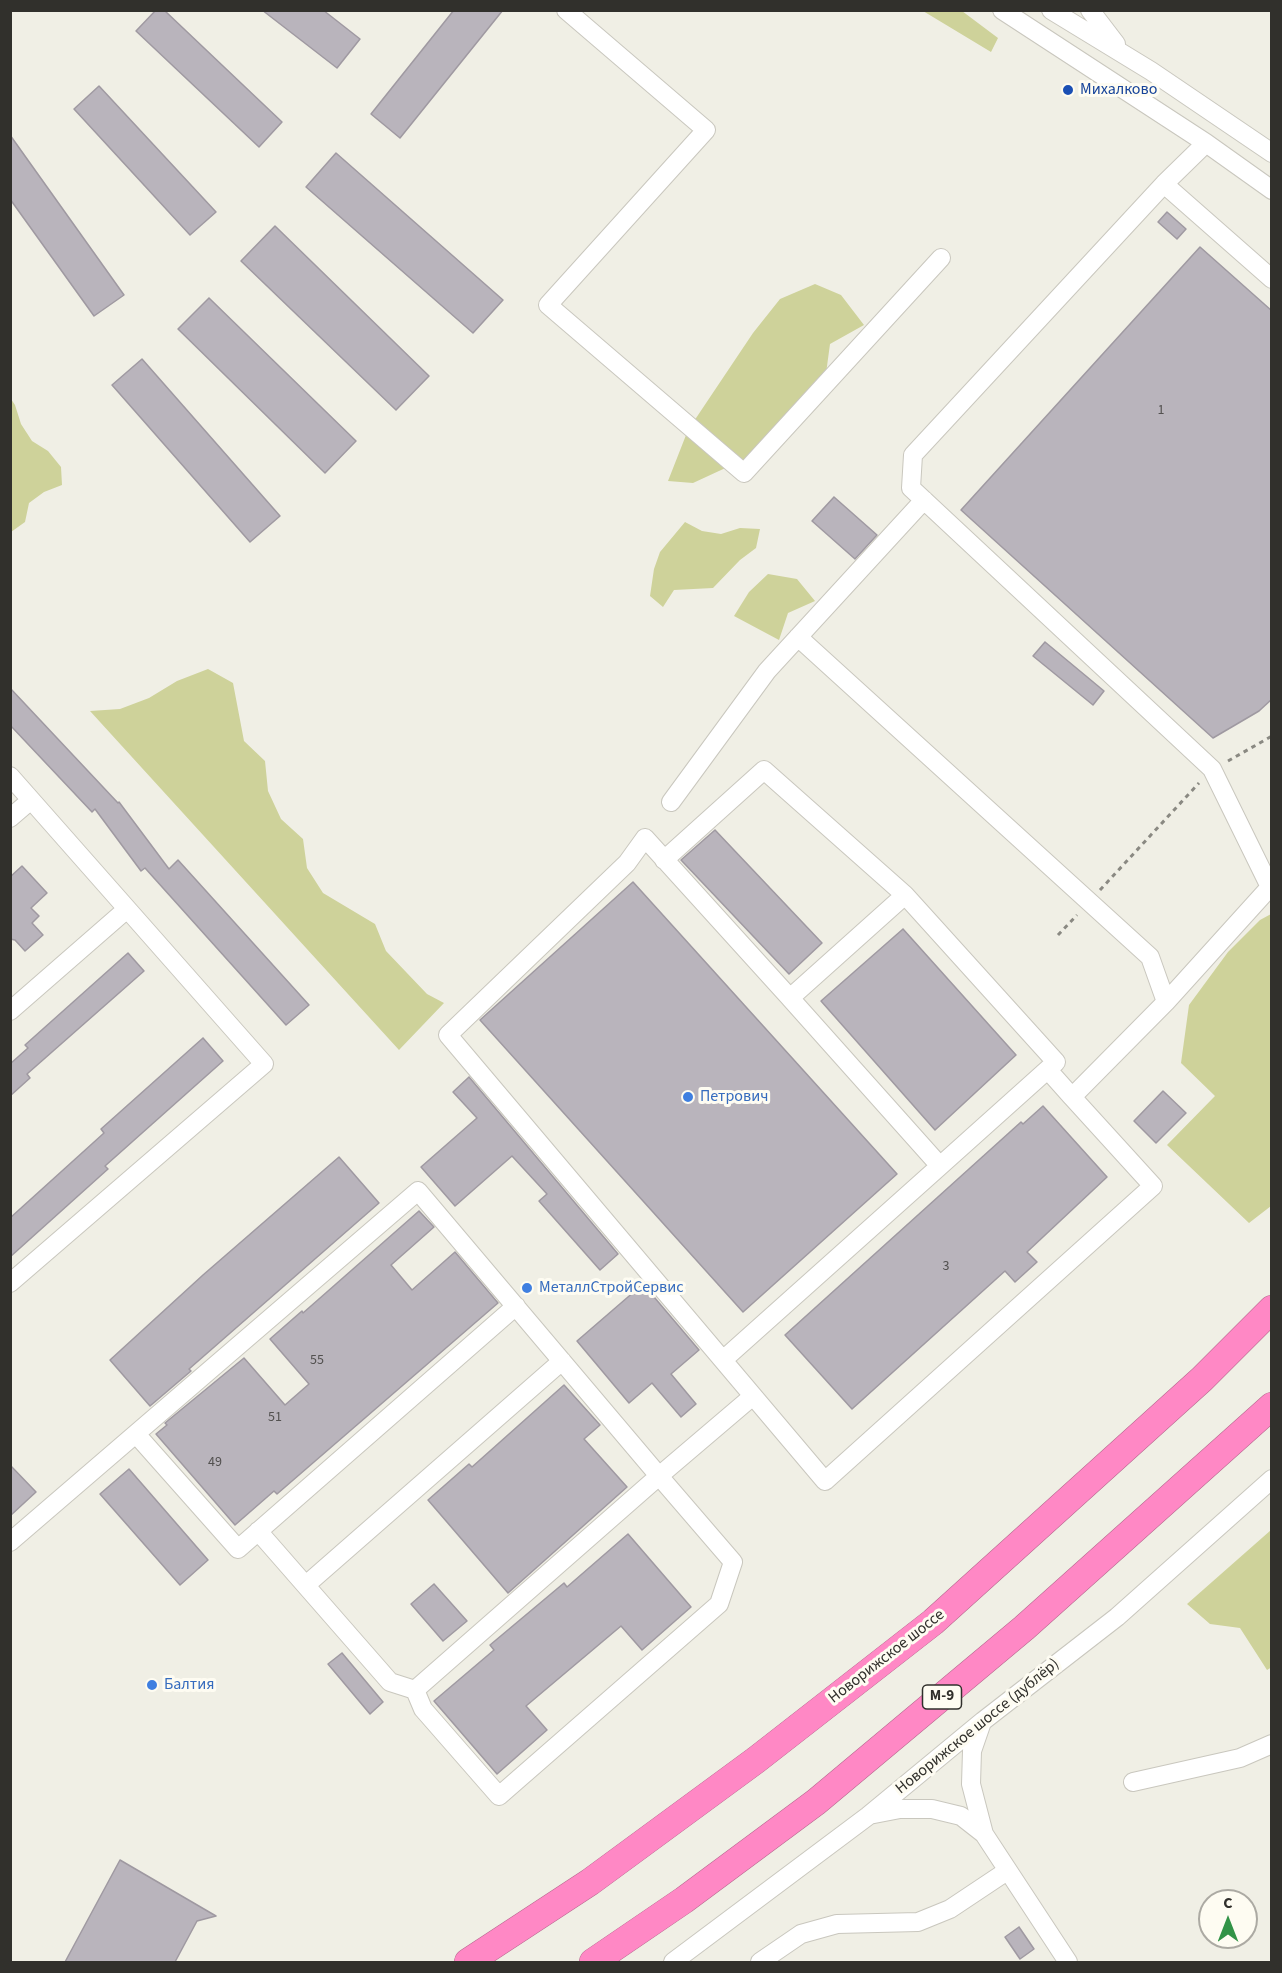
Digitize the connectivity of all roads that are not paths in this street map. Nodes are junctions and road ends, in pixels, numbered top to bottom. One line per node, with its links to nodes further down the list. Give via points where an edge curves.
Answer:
1 (566, 10): 10 (street, via 706,130 548,305 744,473)
2 (1002, 10): 6 (street)
3 (1051, 10): 5 (street)
4 (1090, 10): 5 (street)
5 (1125, 55): 7 (street)
6 (1206, 143): 8 (street); 9 (street)
7 (1272, 153)
8 (1164, 184): 11 (street); 12 (street, via 913,455 911,488)
9 (1272, 189)
10 (941, 258)
11 (1272, 279)
12 (924, 500): 13 (street); 19 (street, via 1212,769)
13 (798, 637): 16 (street, via 767,671); 23 (street, via 1150,957)
14 (10, 776): 15 (street)
15 (32, 800): 17 (street); 21 (street)
16 (671, 802)
17 (10, 818)
18 (664, 860): 20 (street, via 764,770); 22 (street); 31 (street, via 645,838 627,863 448,1035)
19 (1271, 887): 23 (street)
20 (905, 895): 22 (street); 25 (street)
21 (127, 909): 24 (street); 28 (street, via 264,1064)
22 (790, 998): 27 (street)
23 (1166, 1002): 26 (street)
24 (10, 1011)
25 (1052, 1066): 26 (street); 27 (street)
26 (1077, 1093): 33 (street, via 1153,1186 825,1480)
27 (940, 1166): 31 (street)
28 (10, 1282)
29 (516, 1306): 32 (street); 35 (street, via 418,1191); 38 (street)
30 (1272, 1309): 48 (highway, Новорижское шоссе, via 1202,1378 933,1622 756,1760 599,1875)
31 (723, 1360): 33 (street)
32 (562, 1361): 36 (street); 40 (street)
33 (753, 1396): 36 (street)
34 (1272, 1406): 49 (highway, М-9, via 1024,1628 816,1802)
35 (136, 1434): 38 (street, via 238,1549); 39 (street)
36 (658, 1476): 41 (street); 41 (street, via 733,1562 719,1604 499,1796 423,1709)
37 (1272, 1479): 42 (street, Новорижское шоссе (дублёр), via 1117,1617)
38 (258, 1531): 40 (street)
39 (10, 1542)
40 (306, 1585): 41 (street, via 390,1682)
41 (415, 1690)
42 (983, 1721): 45 (street, Новорижское шоссе (дублёр)); 46 (street, via 972,1751 971,1784)
43 (1272, 1744): 44 (street, via 1240,1758)
44 (1133, 1782)
45 (868, 1815): 46 (street, via 932,1809 961,1816); 50 (street, Новорижское шоссе (дублёр))
46 (984, 1834): 47 (street)
47 (1007, 1870): 51 (street, via 950,1909 918,1922 837,1924 801,1934); 52 (street)
48 (468, 1962)
49 (593, 1962)
50 (673, 1962)
51 (760, 1962)
52 (1068, 1962)

